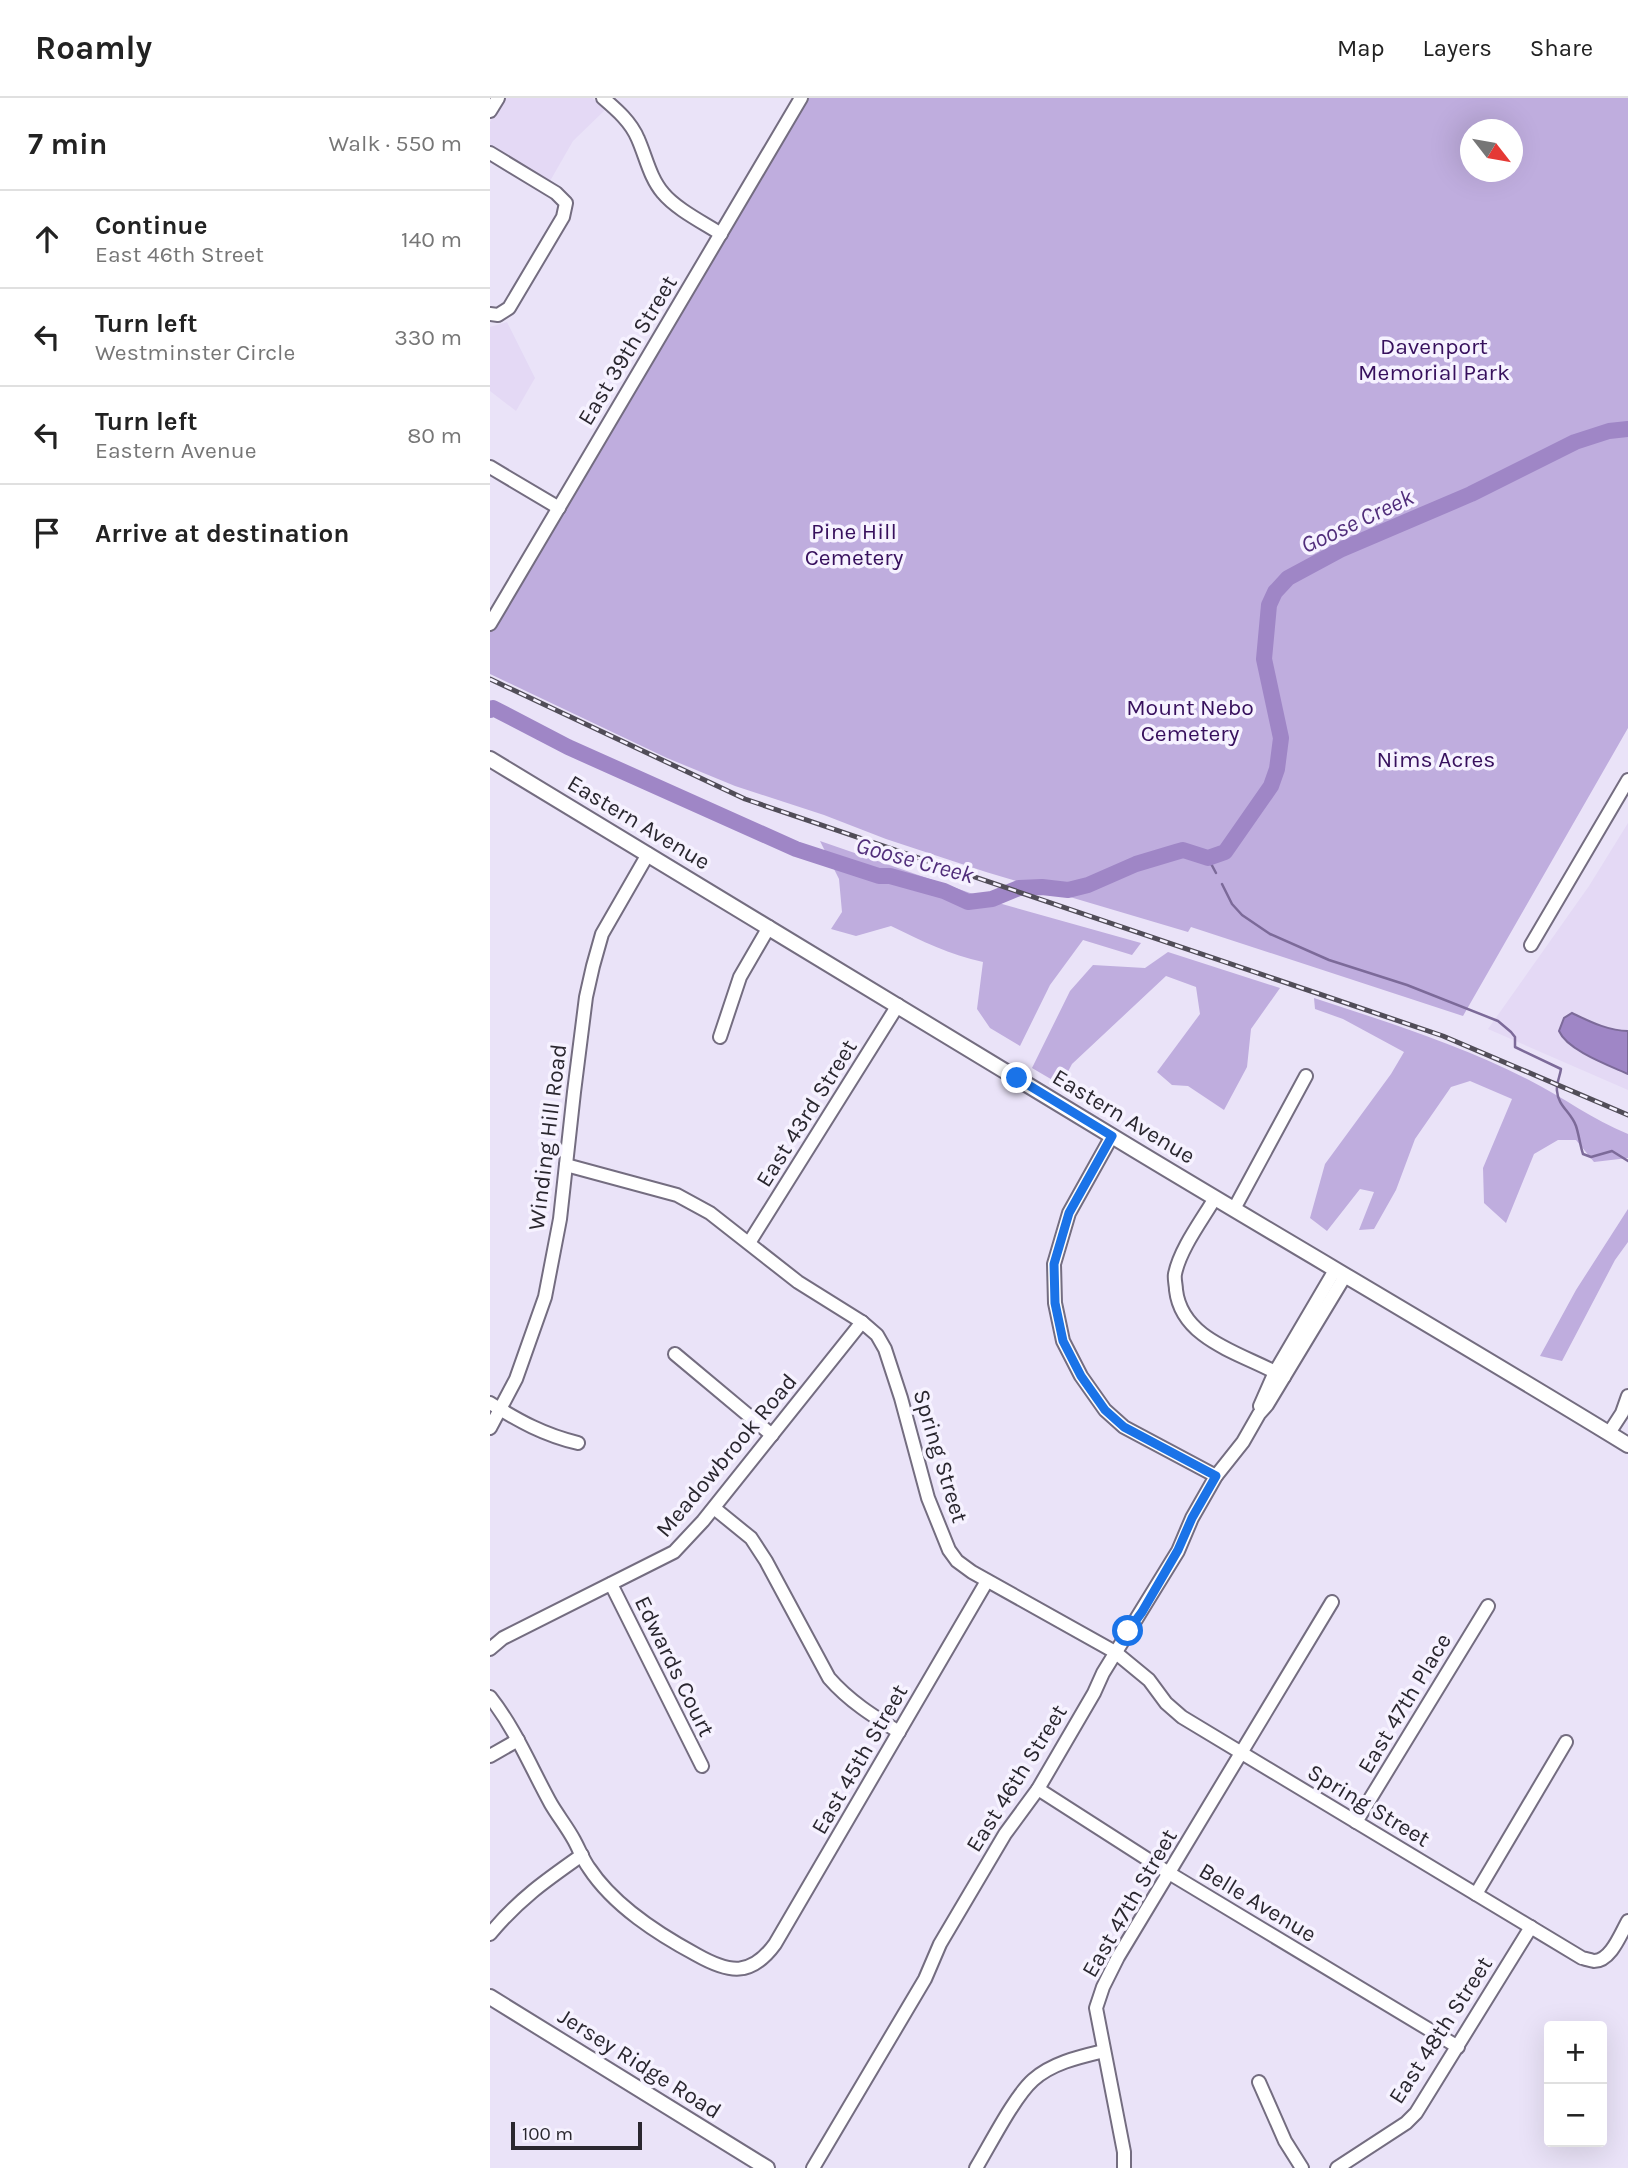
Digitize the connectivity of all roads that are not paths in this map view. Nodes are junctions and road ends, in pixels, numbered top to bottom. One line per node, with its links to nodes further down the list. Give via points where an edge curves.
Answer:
1 (498, 98): 4 (street)
2 (603, 98): 6 (street, via 637,136 663,194)
3 (801, 98): 6 (street, East 39th Street)
4 (490, 110)
5 (490, 153): 7 (street, via 556,192 566,203 563,217 509,308)
6 (721, 233): 9 (street, East 39th Street)
7 (494, 315)
8 (490, 467): 9 (street)
9 (559, 508): 10 (street, East 39th Street)
10 (490, 624)
11 (490, 759): 13 (main road, Eastern Avenue)
12 (1628, 780): 15 (street)
13 (648, 854): 14 (main road, Eastern Avenue); 20 (street, Winding Hill Road, via 602,934 593,966)
14 (769, 927): 16 (main road, Eastern Avenue); 17 (street, via 740,978)
15 (1531, 945)
16 (898, 1005): 19 (main road, Eastern Avenue); 23 (street, East 43rd Street)
17 (720, 1037)
18 (1306, 1076): 22 (street)
19 (1112, 1136): 21 (main road, Eastern Avenue); 35 (street, via 1069,1213 1054,1264 1055,1303 1063,1341 1105,1410 1124,1427)
20 (566, 1165): 23 (street, Spring Street, via 677,1195); 29 (street, Winding Hill Road, via 545,1297 516,1379)
21 (1215, 1198): 22 (main road, Eastern Avenue); 27 (street, via 1175,1275 1183,1313 1207,1338)
22 (1234, 1209): 24 (main road, Eastern Avenue)
23 (749, 1243): 25 (street, Spring Street, via 798,1282)
24 (1340, 1273): 27 (street, East 46th Street); 31 (main road, Eastern Avenue)
25 (862, 1322): 32 (street, Meadowbrook Road); 37 (street, Spring Street, via 886,1349 928,1498 949,1550)
26 (675, 1354): 32 (street)
27 (1279, 1374): 35 (street, East 46th Street, via 1267,1405)
28 (1628, 1396): 31 (street)
29 (495, 1406): 30 (street, Winding Hill Road); 33 (street, via 553,1437)
30 (490, 1428)
31 (1609, 1433): 34 (main road, Eastern Avenue)
32 (772, 1435): 36 (street, Meadowbrook Road)
33 (578, 1443)
34 (1628, 1445)
35 (1216, 1476): 42 (street, East 46th Street, via 1178,1550)
36 (713, 1508): 38 (street, Meadowbrook Road, via 674,1552); 44 (street, via 751,1538 829,1678 862,1709)
37 (987, 1581): 42 (street, Spring Street); 44 (street, East 45th Street)
38 (611, 1584): 41 (street, Meadowbrook Road, via 503,1638); 49 (street, Edwards Court)
39 (1332, 1602): 47 (street, East 47th Street)
40 (1488, 1606): 51 (street, East 47th Place)
41 (490, 1649)
42 (1115, 1652): 47 (street, Spring Street, via 1149,1680 1173,1711); 50 (street, East 46th Street)
43 (490, 1697): 45 (street)
44 (899, 1732): 52 (street, East 45th Street, via 775,1944 751,1966 727,1969 644,1922 589,1869)
45 (518, 1740): 48 (street); 52 (street)
46 (1566, 1742): 54 (street)
47 (1241, 1753): 51 (street, Spring Street); 53 (street, East 47th Street)
48 (490, 1756)
49 (702, 1766)
50 (1038, 1789): 53 (street, Belle Avenue); 63 (street, East 46th Street, via 1005,1834)
51 (1356, 1822): 54 (street, Spring Street)
52 (582, 1856): 57 (street, via 530,1891)
53 (1169, 1873): 59 (street, Belle Avenue); 60 (street, East 47th Street, via 1103,1987 1096,2008)
54 (1476, 1894): 56 (street, Spring Street)
55 (1628, 1921): 56 (street, Spring Street, via 1610,1951 1594,1961)
56 (1531, 1927): 59 (street, East 48th Street)
57 (490, 1934)
58 (490, 1997): 62 (main road, Jersey Ridge Road)
59 (1458, 2047): 67 (street, East 48th Street, via 1416,2113)
60 (1104, 2051): 64 (street, via 1055,2065 1032,2080); 65 (street, East 47th Street)
61 (1259, 2082): 66 (street)
62 (767, 2168)
63 (813, 2168)
64 (976, 2168)
65 (1124, 2168)
66 (1302, 2168)
67 (1337, 2168)

